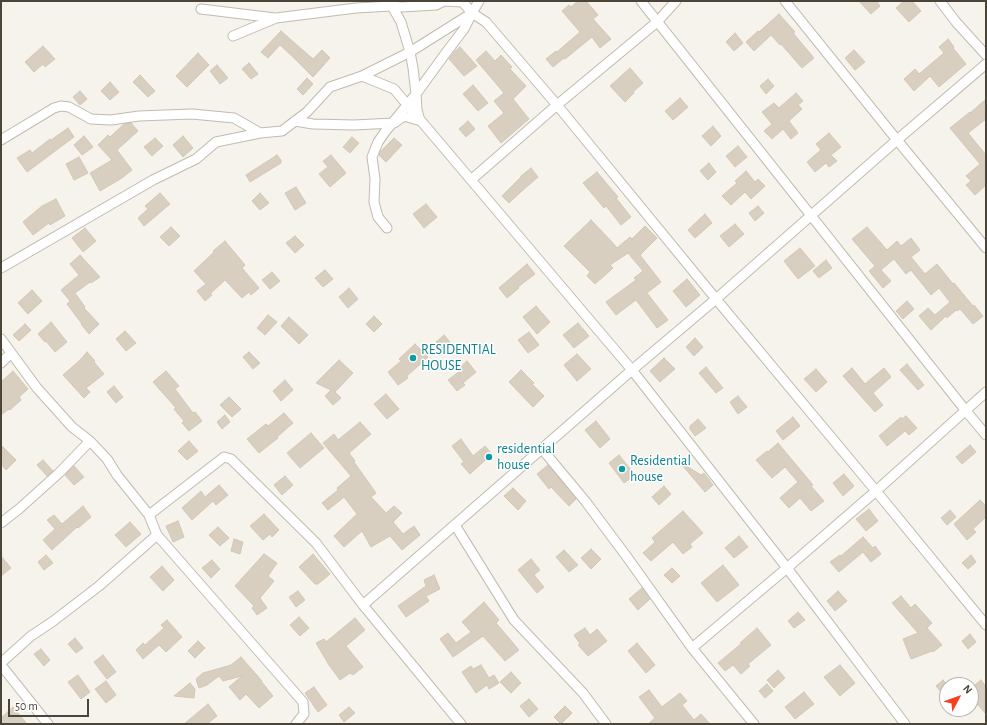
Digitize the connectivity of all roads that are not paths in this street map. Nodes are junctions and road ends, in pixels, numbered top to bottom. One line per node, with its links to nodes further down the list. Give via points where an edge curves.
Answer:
1 (479, 1): 9 (street)
2 (641, 1): 11 (street)
3 (676, 1): 11 (street)
4 (785, 1): 25 (street)
5 (940, 1): 14 (street)
6 (462, 2): 7 (street, via 444,1 436,5 402,7); 9 (street)
7 (390, 3): 10 (street); 13 (street, via 401,22)
8 (201, 9): 10 (street)
9 (472, 13): 13 (street); 17 (street, via 464,29); 19 (street, via 486,22)
10 (276, 18): 12 (street)
11 (657, 22): 19 (street); 27 (street)
12 (233, 36)
13 (410, 52): 16 (street); 17 (street)
14 (986, 54)
15 (986, 64): 25 (street)
16 (362, 76): 18 (street, via 394,89); 20 (street, via 330,87)
17 (416, 94): 18 (street); 21 (street)
18 (408, 105): 21 (street); 22 (street)
19 (557, 105): 26 (street); 31 (street)
20 (295, 121): 22 (street, via 354,125); 23 (street, via 282,131)
21 (421, 121): 22 (street, via 404,116); 26 (street)
22 (394, 123): 28 (street, via 378,142 372,157 375,179 374,202 378,217)
23 (260, 133): 24 (street, via 234,118 192,114 98,120 61,106); 30 (street, via 216,142 196,159 153,180)
24 (1, 140)
25 (897, 140): 27 (street); 29 (street)
26 (471, 180): 35 (street)
27 (812, 216): 31 (street); 37 (street)
28 (387, 228)
29 (986, 248)
30 (1, 268)
31 (716, 299): 35 (street); 41 (street)
32 (1, 340): 33 (street)
33 (11, 353): 34 (street); 39 (street, via 37,388 72,427)
34 (1, 363)
35 (632, 370): 40 (street); 46 (street)
36 (986, 392): 37 (street)
37 (966, 411): 38 (street); 41 (street)
38 (986, 435)
39 (90, 441): 42 (street, via 108,459 117,475); 43 (street, via 59,473)
40 (542, 449): 44 (street); 49 (street, via 586,502)
41 (876, 491): 46 (street); 48 (street)
42 (149, 515): 45 (street); 47 (street, via 224,457 231,459 316,542)
43 (1, 523)
44 (455, 525): 47 (street); 54 (street, via 514,620 583,693)
45 (157, 535): 50 (street, via 100,586 31,636); 52 (street, via 303,702 304,714)
46 (787, 568): 49 (street); 56 (street)
47 (363, 605): 53 (street)
48 (986, 625)
49 (692, 648): 55 (street)
50 (1, 664): 51 (street)
51 (48, 724)
52 (296, 724)
53 (461, 724)
54 (606, 724)
55 (754, 724)
56 (905, 724)

